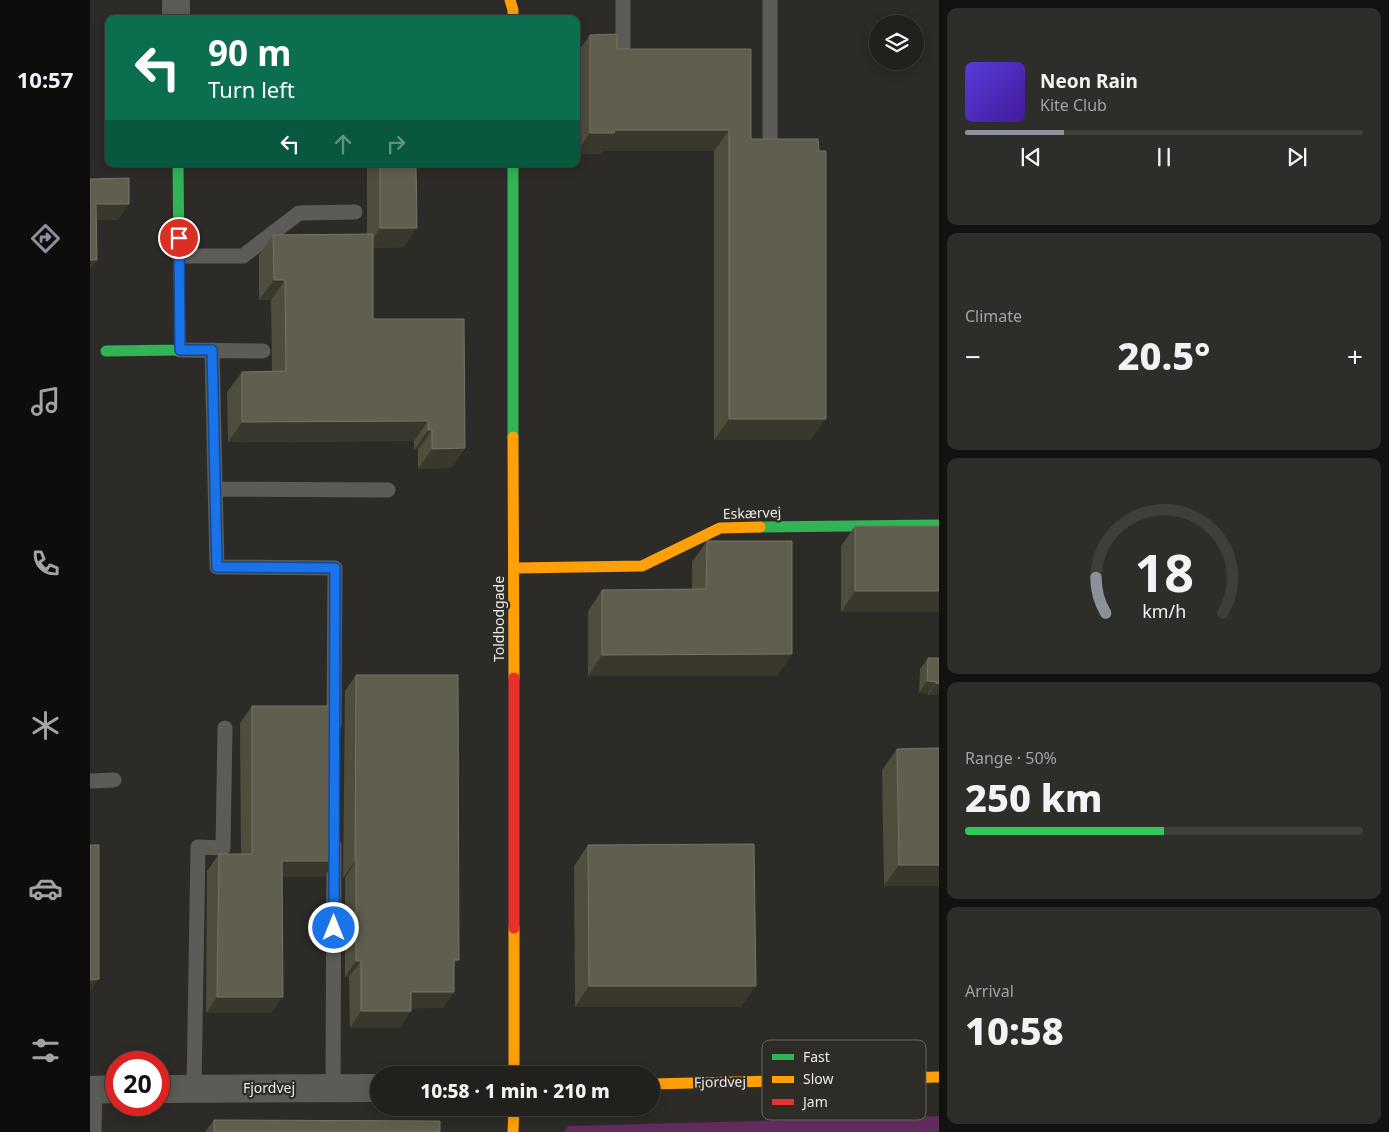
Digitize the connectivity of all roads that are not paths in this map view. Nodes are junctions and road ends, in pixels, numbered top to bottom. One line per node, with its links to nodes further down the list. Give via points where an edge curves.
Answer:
1 (176, 0): 5 (street)
2 (510, 0): 6 (street)
3 (623, 0): 7 (lane)
4 (770, 0): 8 (lane)
5 (176, 15)
6 (513, 15)
7 (623, 59)
8 (770, 142)
9 (178, 167): 12 (street)
10 (513, 167): 21 (street, Toldbodgade)
11 (356, 212): 12 (lane, via 299,213 244,256)
12 (179, 256): 13 (street)
13 (180, 350): 14 (lane); 17 (street)
14 (212, 350): 15 (lane); 18 (lane)
15 (263, 350)
16 (90, 351): 17 (lane)
17 (106, 351)
18 (216, 489): 19 (lane); 23 (lane, via 217,567 335,568)
19 (388, 490)
20 (939, 525): 21 (street, Eskærvej, via 720,528 642,566)
21 (515, 568): 27 (street, Toldbodgade)
22 (226, 728): 36 (lane, via 223,848 198,847)
23 (334, 738)
24 (114, 780): 25 (lane)
25 (90, 781)
26 (334, 828): 32 (lane)
27 (514, 1066)
28 (926, 1077): 29 (street, Fjordvej)
29 (939, 1077)
30 (762, 1081): 31 (street, Fjordvej)
31 (660, 1084)
32 (333, 1088): 33 (street, Fjordvej); 36 (street, Fjordvej)
33 (370, 1088)
34 (100, 1089): 38 (lane)
35 (170, 1089): 36 (street, Fjordvej)
36 (194, 1089)
37 (514, 1116): 39 (street)
38 (94, 1132)
39 (514, 1132)

